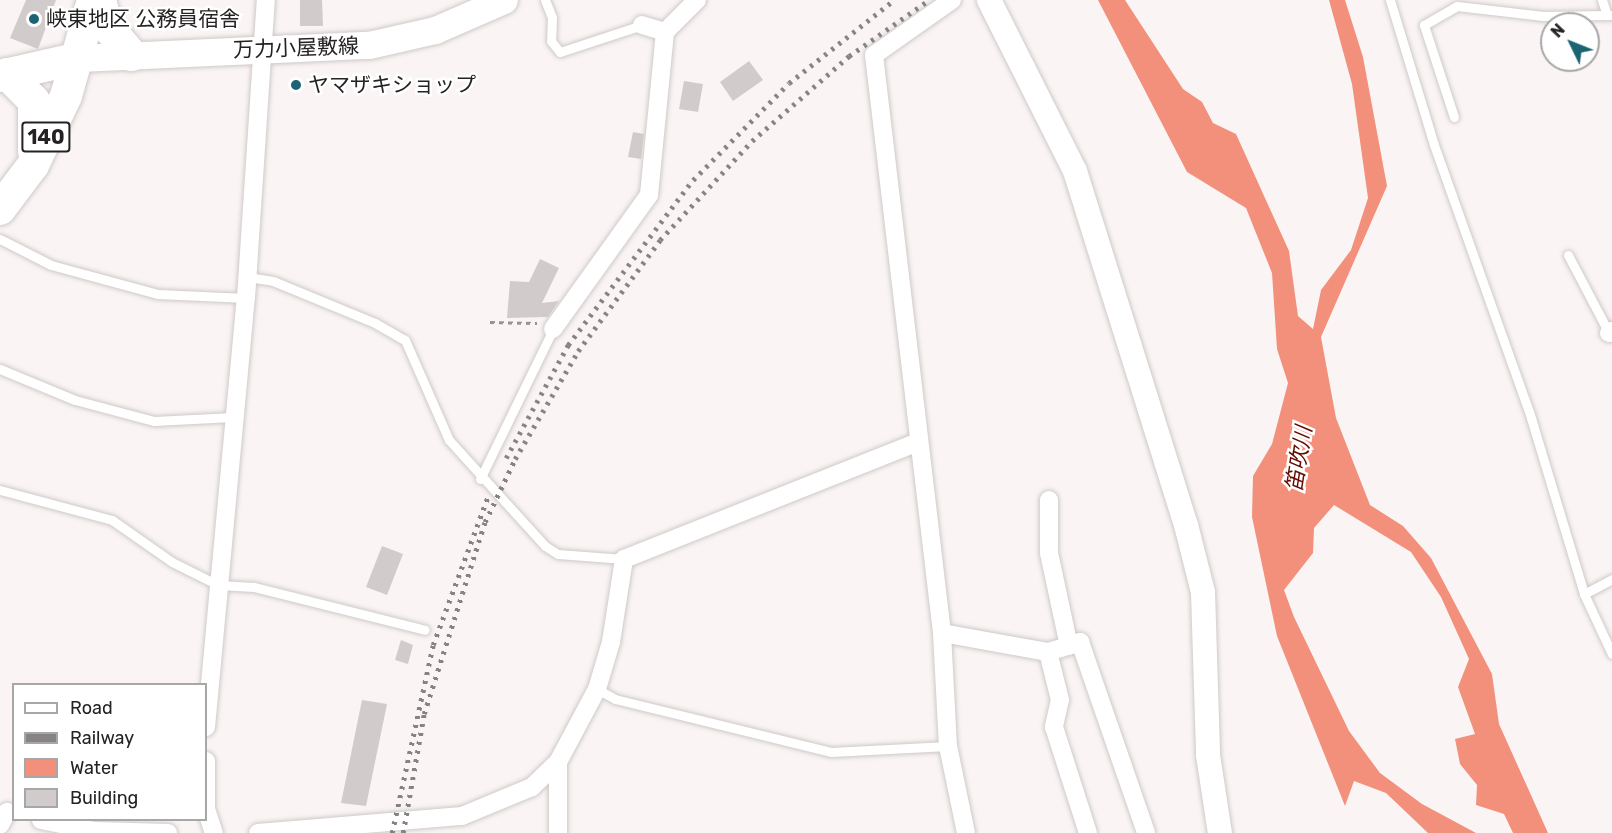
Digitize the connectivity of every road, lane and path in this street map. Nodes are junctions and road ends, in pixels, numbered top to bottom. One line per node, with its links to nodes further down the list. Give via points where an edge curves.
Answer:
1 (93, 0): 16 (highway, 140)
2 (100, 0): 15 (highway, via 107,26)
3 (266, 0): 14 (street)
4 (504, 0): 14 (main road, 万力小屋敷線, via 435,30 369,45)
5 (545, 0): 12 (lane, via 552,17 551,41 560,52)
6 (697, 0): 13 (street)
7 (952, 0): 30 (street, via 874,55)
8 (989, 0): 56 (street, via 1075,171 1186,525 1203,592 1208,755)
9 (1390, 0): 37 (lane, via 1434,145 1531,418)
10 (1602, 0): 11 (lane)
11 (1610, 15): 18 (lane, via 1543,16 1457,6 1424,25)
12 (642, 25): 13 (street)
13 (665, 32): 26 (street, via 649,195)
14 (265, 52): 15 (main road, 万力小屋敷線); 23 (street)
15 (131, 55): 16 (main road, 万力小屋敷線)
16 (79, 58): 17 (highway); 19 (highway, 140)
17 (4, 75): 19 (highway, via 34,101)
18 (1454, 117)
19 (33, 165): 20 (highway, 140)
20 (0, 209)
21 (0, 239): 24 (lane, via 51,265 158,294)
22 (1568, 255): 27 (lane)
23 (248, 277): 24 (street); 31 (lane, via 273,281 405,340 449,441)
24 (246, 298): 29 (street)
25 (490, 322): 26 (path, via 540,323)
26 (553, 329): 31 (lane)
27 (1611, 334)
28 (0, 369): 29 (lane, via 75,400 154,421)
29 (233, 417): 36 (street)
30 (918, 442): 34 (street); 39 (street)
31 (480, 479): 34 (lane, via 558,554)
32 (0, 490): 36 (lane, via 112,520 172,562)
33 (1049, 500): 40 (street, via 1049,553)
34 (624, 559): 43 (street, via 611,642)
35 (1612, 579): 37 (lane)
36 (218, 585): 38 (lane, via 254,587); 44 (street)
37 (1584, 594): 42 (lane)
38 (425, 630)
39 (942, 633): 41 (street); 45 (street)
40 (1069, 646): 41 (street); 55 (street, via 1080,642)
41 (1048, 652): 54 (street, via 1060,700 1054,727)
42 (1612, 654)
43 (597, 689): 45 (lane, via 615,699 831,752); 46 (street)
44 (207, 715)
45 (948, 746): 53 (street)
46 (558, 762): 51 (street, via 532,787 462,816); 52 (street)
47 (207, 812): 50 (street)
48 (50, 821): 49 (street, via 95,831)
49 (168, 833)
50 (214, 833)
51 (258, 833)
52 (558, 833)
53 (966, 833)
54 (1088, 833)
55 (1146, 833)
56 (1220, 833)

